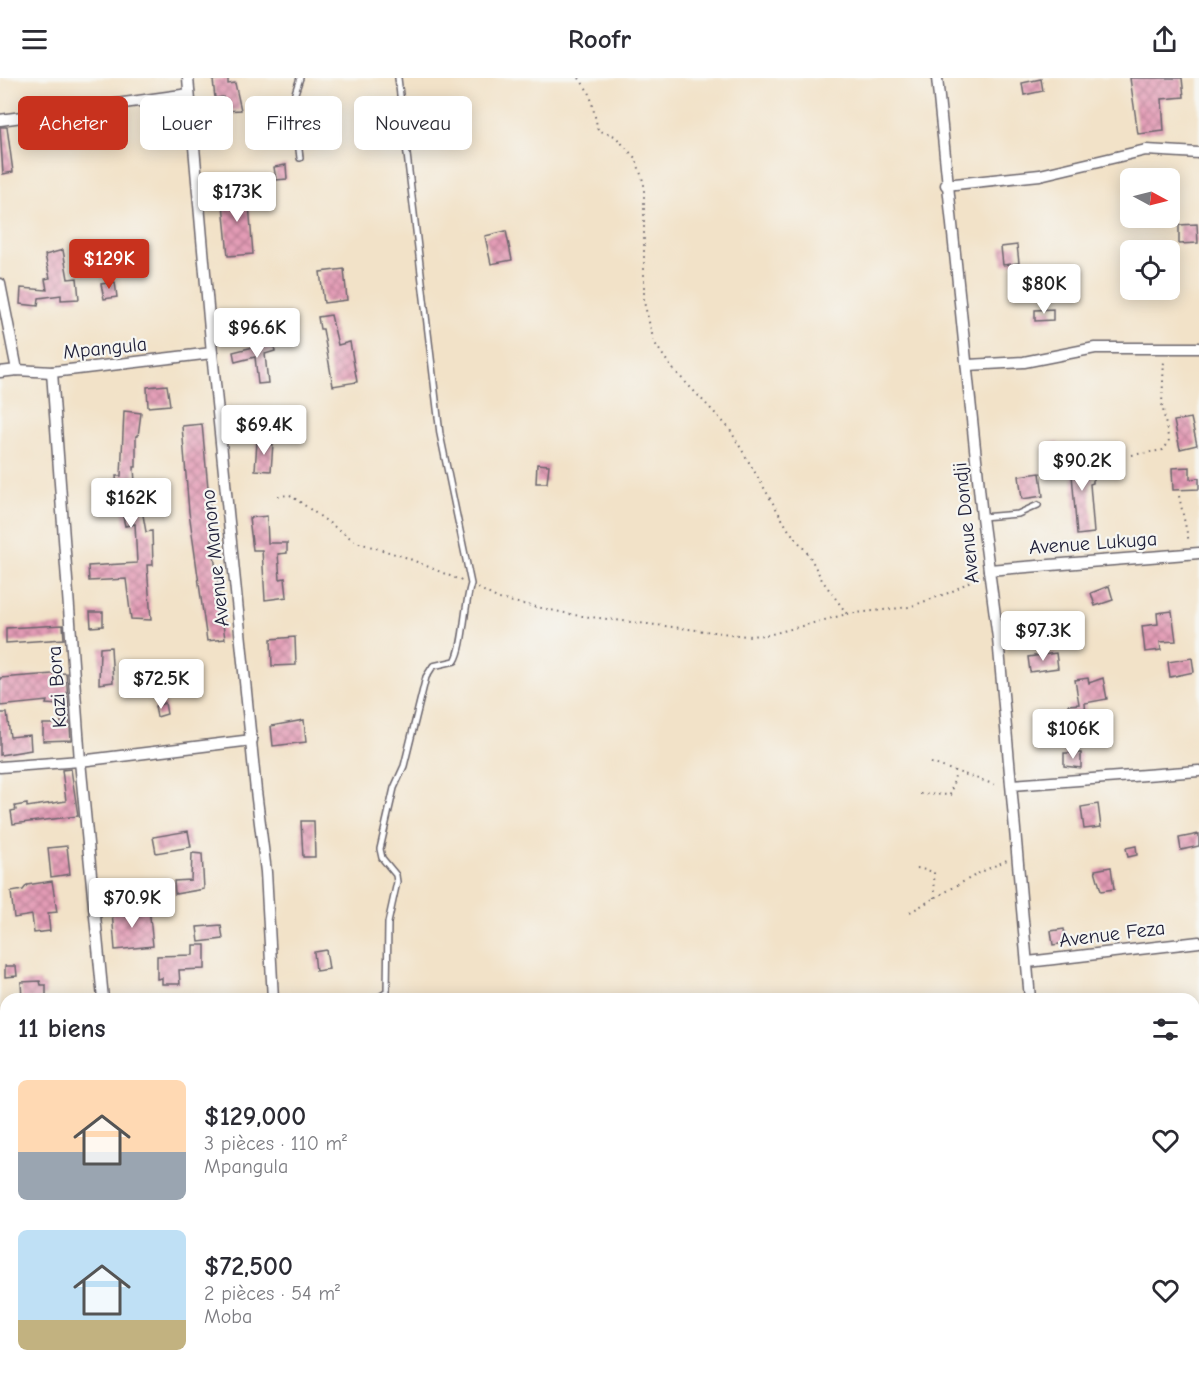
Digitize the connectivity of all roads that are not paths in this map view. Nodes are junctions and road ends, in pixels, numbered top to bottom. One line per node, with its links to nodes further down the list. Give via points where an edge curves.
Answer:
1 (188, 78): 5 (street, Avenue Manono)
2 (300, 78): 8 (lane, via 293,99)
3 (398, 78): 30 (lane, via 440,434 471,584 460,652 455,661 433,666 426,677 385,824 380,849 397,882 388,923)
4 (936, 78): 9 (street, Avenue Dondji)
5 (189, 94): 6 (street); 12 (street, Avenue Manono)
6 (0, 120)
7 (1199, 153): 9 (street, via 1146,150 1040,175)
8 (300, 158)
9 (946, 186): 13 (street, Avenue Dondji)
10 (0, 284): 14 (street)
11 (1199, 348): 13 (street, via 1095,348 1024,362)
12 (212, 353): 16 (street, Mpangula); 21 (street, Avenue Manono)
13 (968, 365): 18 (street, Avenue Dondji)
14 (17, 370): 15 (street, Mpangula); 16 (street, Mpangula)
15 (0, 372)
16 (52, 372): 22 (street, Kazi Bora)
17 (1038, 505): 18 (lane, via 1018,514)
18 (982, 517): 20 (street, Avenue Dondji)
19 (1193, 554): 20 (street, Avenue Lukuga)
20 (989, 570): 25 (street, Avenue Dondji)
21 (252, 740): 22 (street); 29 (street, Avenue Manono, via 266,872)
22 (80, 761): 23 (street); 28 (street, Kazi Bora)
23 (0, 767)
24 (1199, 771): 25 (street)
25 (1012, 785): 27 (street, Avenue Dondji)
26 (1199, 942): 27 (street, Avenue Feza)
27 (1028, 963): 31 (street, Avenue Dondji)
28 (102, 993)
29 (273, 993)
30 (385, 993)
31 (1030, 993)

